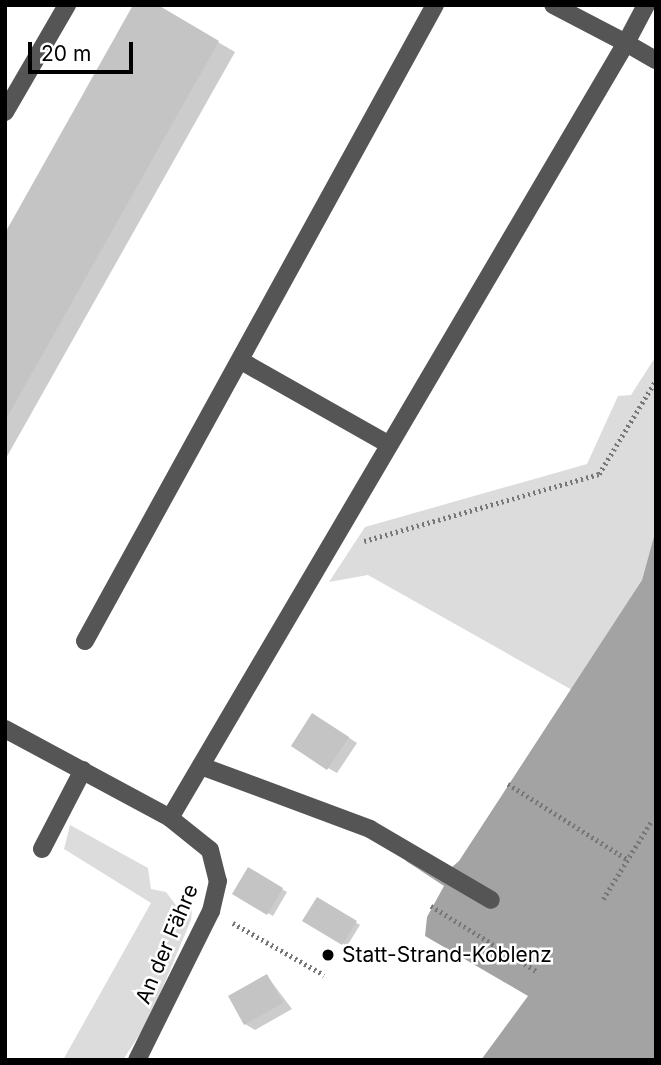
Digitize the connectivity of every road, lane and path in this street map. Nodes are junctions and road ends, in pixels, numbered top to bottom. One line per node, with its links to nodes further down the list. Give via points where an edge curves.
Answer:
1 (67, 5): 7 (lane)
2 (435, 5): 8 (lane)
3 (553, 5): 5 (lane)
4 (646, 5): 5 (lane)
5 (626, 43): 6 (lane); 10 (lane)
6 (656, 60)
7 (5, 112)
8 (243, 362): 10 (lane); 12 (lane)
9 (656, 380): 11 (path, via 599,474 372,540)
10 (388, 444): 11 (lane)
11 (335, 542): 14 (lane)
12 (85, 641)
13 (5, 729): 15 (lane, An der Fähre)
14 (201, 766): 17 (lane); 22 (lane, via 370,829)
15 (83, 770): 17 (lane, An der Fähre); 19 (lane)
16 (508, 784): 20 (path)
17 (170, 818): 24 (lane, An der Fähre, via 210,850 218,881)
18 (652, 820): 20 (path)
19 (42, 849)
20 (628, 860): 21 (path)
21 (603, 898)
22 (491, 900)
23 (431, 906): 25 (path)
24 (211, 911): 26 (path); 27 (lane, An der Fähre)
25 (538, 972)
26 (324, 975)
27 (137, 1060)

